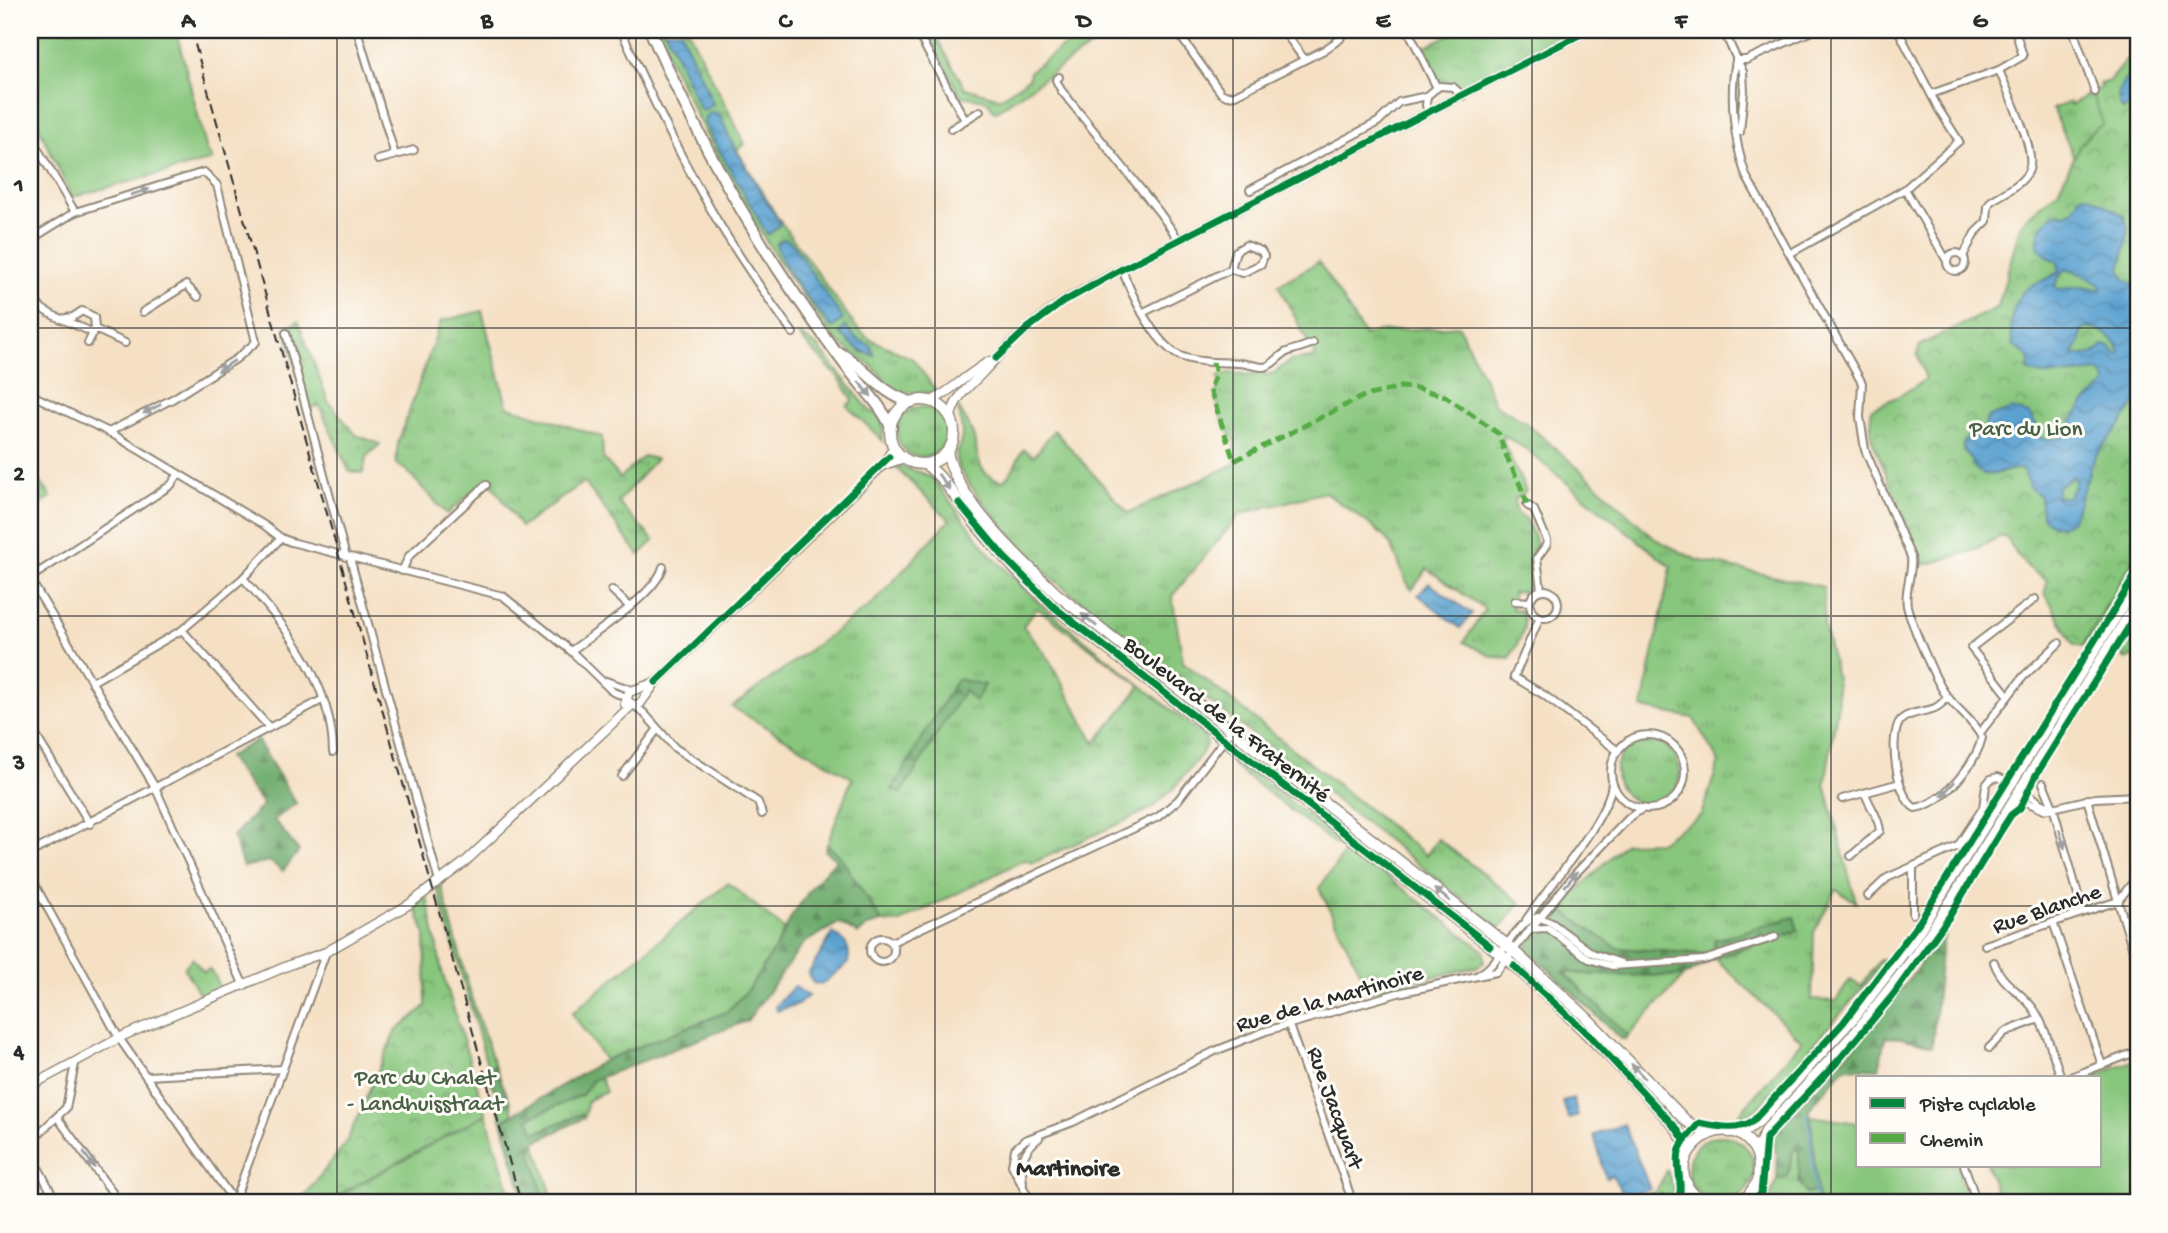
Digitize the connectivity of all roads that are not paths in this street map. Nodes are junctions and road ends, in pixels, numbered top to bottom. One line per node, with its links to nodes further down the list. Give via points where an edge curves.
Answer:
1 (357, 30): 31 (street)
2 (621, 30): 50 (street, via 710,209)
3 (650, 30): 54 (highway, via 740,206)
4 (916, 30): 26 (street)
5 (1176, 30): 15 (street, via 1227,96)
6 (1283, 30): 15 (street)
7 (1344, 30): 15 (street, via 1340,39)
8 (1408, 30): 19 (street)
9 (1589, 30): 23 (street)
10 (1723, 30): 16 (street)
11 (1814, 30): 16 (street, via 1746,60)
12 (1898, 30): 21 (street)
13 (2015, 30): 17 (street, via 2023,57)
14 (2073, 30): 20 (street)
15 (1304, 59)
16 (1736, 60): 29 (street, via 1732,82); 29 (street, via 1743,72 1744,91)
17 (1999, 69): 21 (street); 39 (street, via 2029,144 2031,164 2022,179 1991,201 1987,221)
18 (1059, 77): 37 (street, via 1061,90)
19 (1437, 88): 22 (street); 23 (street, via 1453,87)
20 (2095, 92)
21 (1931, 94): 33 (street, via 1959,141)
22 (1427, 96): 25 (street); 34 (street, via 1399,102 1378,121)
23 (1463, 96): 25 (street)
24 (980, 111): 26 (street)
25 (1429, 113): 37 (street)
26 (965, 120): 27 (street)
27 (951, 129)
28 (30, 136): 35 (street)
29 (1739, 147): 38 (street, via 1746,176)
30 (414, 150): 31 (street)
31 (395, 155): 32 (street)
32 (378, 160)
33 (1905, 189): 38 (street); 40 (street)
34 (1250, 190)
35 (75, 212): 36 (street); 61 (street, one-way to 61, via 204,172 217,185 256,342 174,398)
36 (30, 240)
37 (1179, 240): 41 (street)
38 (1791, 253): 92 (street, via 1862,383 1860,417 1865,450 1911,557 1908,610)
39 (1962, 256): 40 (street, via 1953,253); 40 (street, via 1965,264 1957,271 1951,270)
40 (1947, 261)
41 (1122, 269): 46 (street); 55 (street, via 1063,302)
42 (1231, 269): 42 (street, via 1242,273 1261,264 1264,256 1246,245 1236,251); 46 (street)
43 (30, 296): 47 (street)
44 (198, 297): 45 (street, via 186,285)
45 (143, 312)
46 (1142, 313): 53 (street, via 1170,350 1190,359 1268,366 1286,352)
47 (60, 319): 48 (street); 48 (street, via 82,311 94,317)
48 (94, 331): 51 (street); 52 (street)
49 (286, 333): 71 (street)
50 (793, 334)
51 (88, 343)
52 (125, 343)
53 (1313, 343)
54 (837, 351): 58 (highway, via 890,394); 60 (highway, one-way to 60)
55 (996, 358): 57 (street); 59 (street, via 960,394)
56 (30, 394): 61 (street)
57 (932, 401): 58 (main road); 59 (main road)
58 (911, 402): 60 (main road, via 897,412)
59 (951, 417): 63 (main road, via 954,435)
60 (891, 427): 62 (main road)
61 (109, 432): 67 (street)
62 (894, 447): 64 (main road); 66 (street)
63 (947, 452): 65 (main road); 98 (main road, Boulevard de la Fraternité, one-way to 63, via 1058,594 1007,544 967,494)
64 (904, 458): 65 (main road); 66 (street)
65 (925, 464): 100 (main road, Boulevard de la Fraternité, one-way to 100, via 939,474 1004,557 1046,599)
66 (882, 466): 93 (street)
67 (178, 475): 70 (street); 74 (street, via 171,485)
68 (486, 485): 75 (street, via 409,556)
69 (1527, 505): 80 (street, via 1534,510 1547,540 1537,558)
70 (281, 538): 71 (street); 76 (street)
71 (348, 558): 75 (street); 124 (street)
72 (30, 562): 74 (street)
73 (663, 567): 85 (street, via 660,577)
74 (38, 571): 77 (street)
75 (402, 571): 89 (street, via 503,596)
76 (243, 578): 87 (street); 94 (street, via 297,644 312,668)
77 (30, 579): 90 (street)
78 (2138, 581): 107 (main road)
79 (612, 590): 85 (street)
80 (1541, 590): 84 (street); 86 (street, via 1554,594 1558,602 1553,614)
81 (2035, 600): 91 (street, via 1970,648)
82 (1516, 601): 84 (street)
83 (2138, 601): 109 (main road)
84 (1530, 603): 86 (street)
85 (630, 607): 89 (street)
86 (1541, 617): 101 (street, via 1514,677)
87 (182, 630): 90 (street); 96 (street)
88 (2059, 643): 91 (street)
89 (571, 651): 93 (street, via 604,681)
90 (92, 682): 108 (street)
91 (2008, 695): 99 (street)
92 (1948, 698): 99 (street); 105 (street, via 1899,722 1895,761)
93 (634, 699): 97 (street); 124 (street)
94 (322, 700): 96 (street); 102 (street, via 333,735)
95 (30, 726): 118 (street)
96 (268, 726): 108 (street)
97 (657, 730): 103 (street); 117 (street, via 675,748 758,802)
98 (1231, 731): 100 (street); 136 (main road, Boulevard de la Fraternité, one-way to 98)
99 (1980, 733): 105 (street, one-way to 105, via 1982,740 1970,762 1937,800 1913,807)
100 (1223, 740): 133 (street, via 1178,800 1158,817); 136 (main road, Boulevard de la Fraternité)
101 (1618, 751): 104 (street); 116 (street, via 1632,739 1649,735 1666,740 1682,757 1684,780 1675,796 1661,806)
102 (333, 752)
103 (622, 776)
104 (1613, 780): 116 (street, via 1626,801); 131 (street, via 1602,811)
105 (1900, 783): 110 (street)
106 (2043, 783): 115 (street)
107 (2010, 785): 109 (street); 112 (street); 121 (street, via 1998,777 1989,780 1983,808 1961,844); 154 (main road, via 1922,926 1868,1000 1755,1125)
108 (155, 787): 118 (street); 140 (street)
109 (2022, 788): 112 (main road); 115 (street)
110 (1865, 793): 113 (street); 120 (street, via 1880,829)
111 (2138, 796): 114 (street)
112 (2017, 797): 115 (street, via 2039,809); 159 (main road, via 1890,990 1763,1133)
113 (1842, 799)
114 (2087, 799): 115 (street); 126 (street)
115 (2053, 807): 127 (street, one-way to 127)
116 (1643, 808): 129 (street, one-way to 116, via 1582,866)
117 (762, 814)
118 (90, 824): 119 (street)
119 (30, 853)
120 (1852, 856)
121 (1913, 867): 125 (street, via 1885,879); 128 (street)
122 (30, 876): 143 (street)
123 (2138, 880): 126 (street)
124 (439, 883): 135 (street)
125 (1868, 897)
126 (2118, 901): 127 (street, Rue Blanche); 139 (street)
127 (2083, 912): 130 (street, Rue Blanche)
128 (1913, 914)
129 (1540, 918): 131 (street); 138 (street, via 1592,953)
130 (2053, 922): 134 (street, Rue Blanche); 147 (street)
131 (1525, 928): 136 (street, Rue de la Martinoire); 138 (street, via 1548,928 1582,955 1604,965)
132 (1775, 937): 138 (street, via 1715,958)
133 (892, 942): 133 (street, via 895,953 888,961 873,958 870,947 877,939)
134 (1986, 945)
135 (326, 952): 140 (street); 148 (street)
136 (1507, 953): 142 (street, Rue de la Martinoire, via 1473,977); 155 (main road, Boulevard de la Fraternité, one-way to 136, via 1685,1120 1585,1016); 158 (main road, Boulevard de la Fraternité, via 1676,1128 1686,1144)
137 (1993, 962): 141 (street, via 2000,978 2024,998)
138 (1639, 964)
139 (2138, 966)
140 (244, 986): 143 (street)
141 (2039, 1019): 144 (street, via 2005,1032); 150 (street)
142 (1288, 1023): 166 (street, Rue de la Martinoire, via 1215,1051 1025,1140 1014,1152 1012,1167); 167 (street, Rue Jacquart)
143 (119, 1038): 146 (street); 149 (street)
144 (1989, 1048)
145 (2138, 1051): 147 (street)
146 (75, 1063): 152 (street); 153 (street, via 66,1108)
147 (2102, 1065): 151 (street)
148 (283, 1069): 149 (street); 165 (street)
149 (146, 1076): 165 (street)
150 (2061, 1076)
151 (2074, 1076)
152 (30, 1086)
153 (57, 1117): 156 (street); 164 (street, one-way to 164)
154 (1729, 1132): 155 (main road); 159 (main road, via 1751,1144)
155 (1710, 1133): 158 (main road, via 1695,1142)
156 (30, 1142)
157 (30, 1152): 163 (street)
158 (1686, 1156): 162 (main road)
159 (1759, 1161): 161 (main road)
160 (1964, 1166): 172 (street)
161 (1758, 1180): 170 (main road); 171 (main road)
162 (1687, 1183): 168 (main road); 169 (main road)
163 (57, 1203)
164 (120, 1203)
165 (235, 1203)
166 (1031, 1203)
167 (1353, 1203)
168 (1682, 1203)
169 (1706, 1203)
170 (1737, 1203)
171 (1761, 1203)
172 (1977, 1203)

